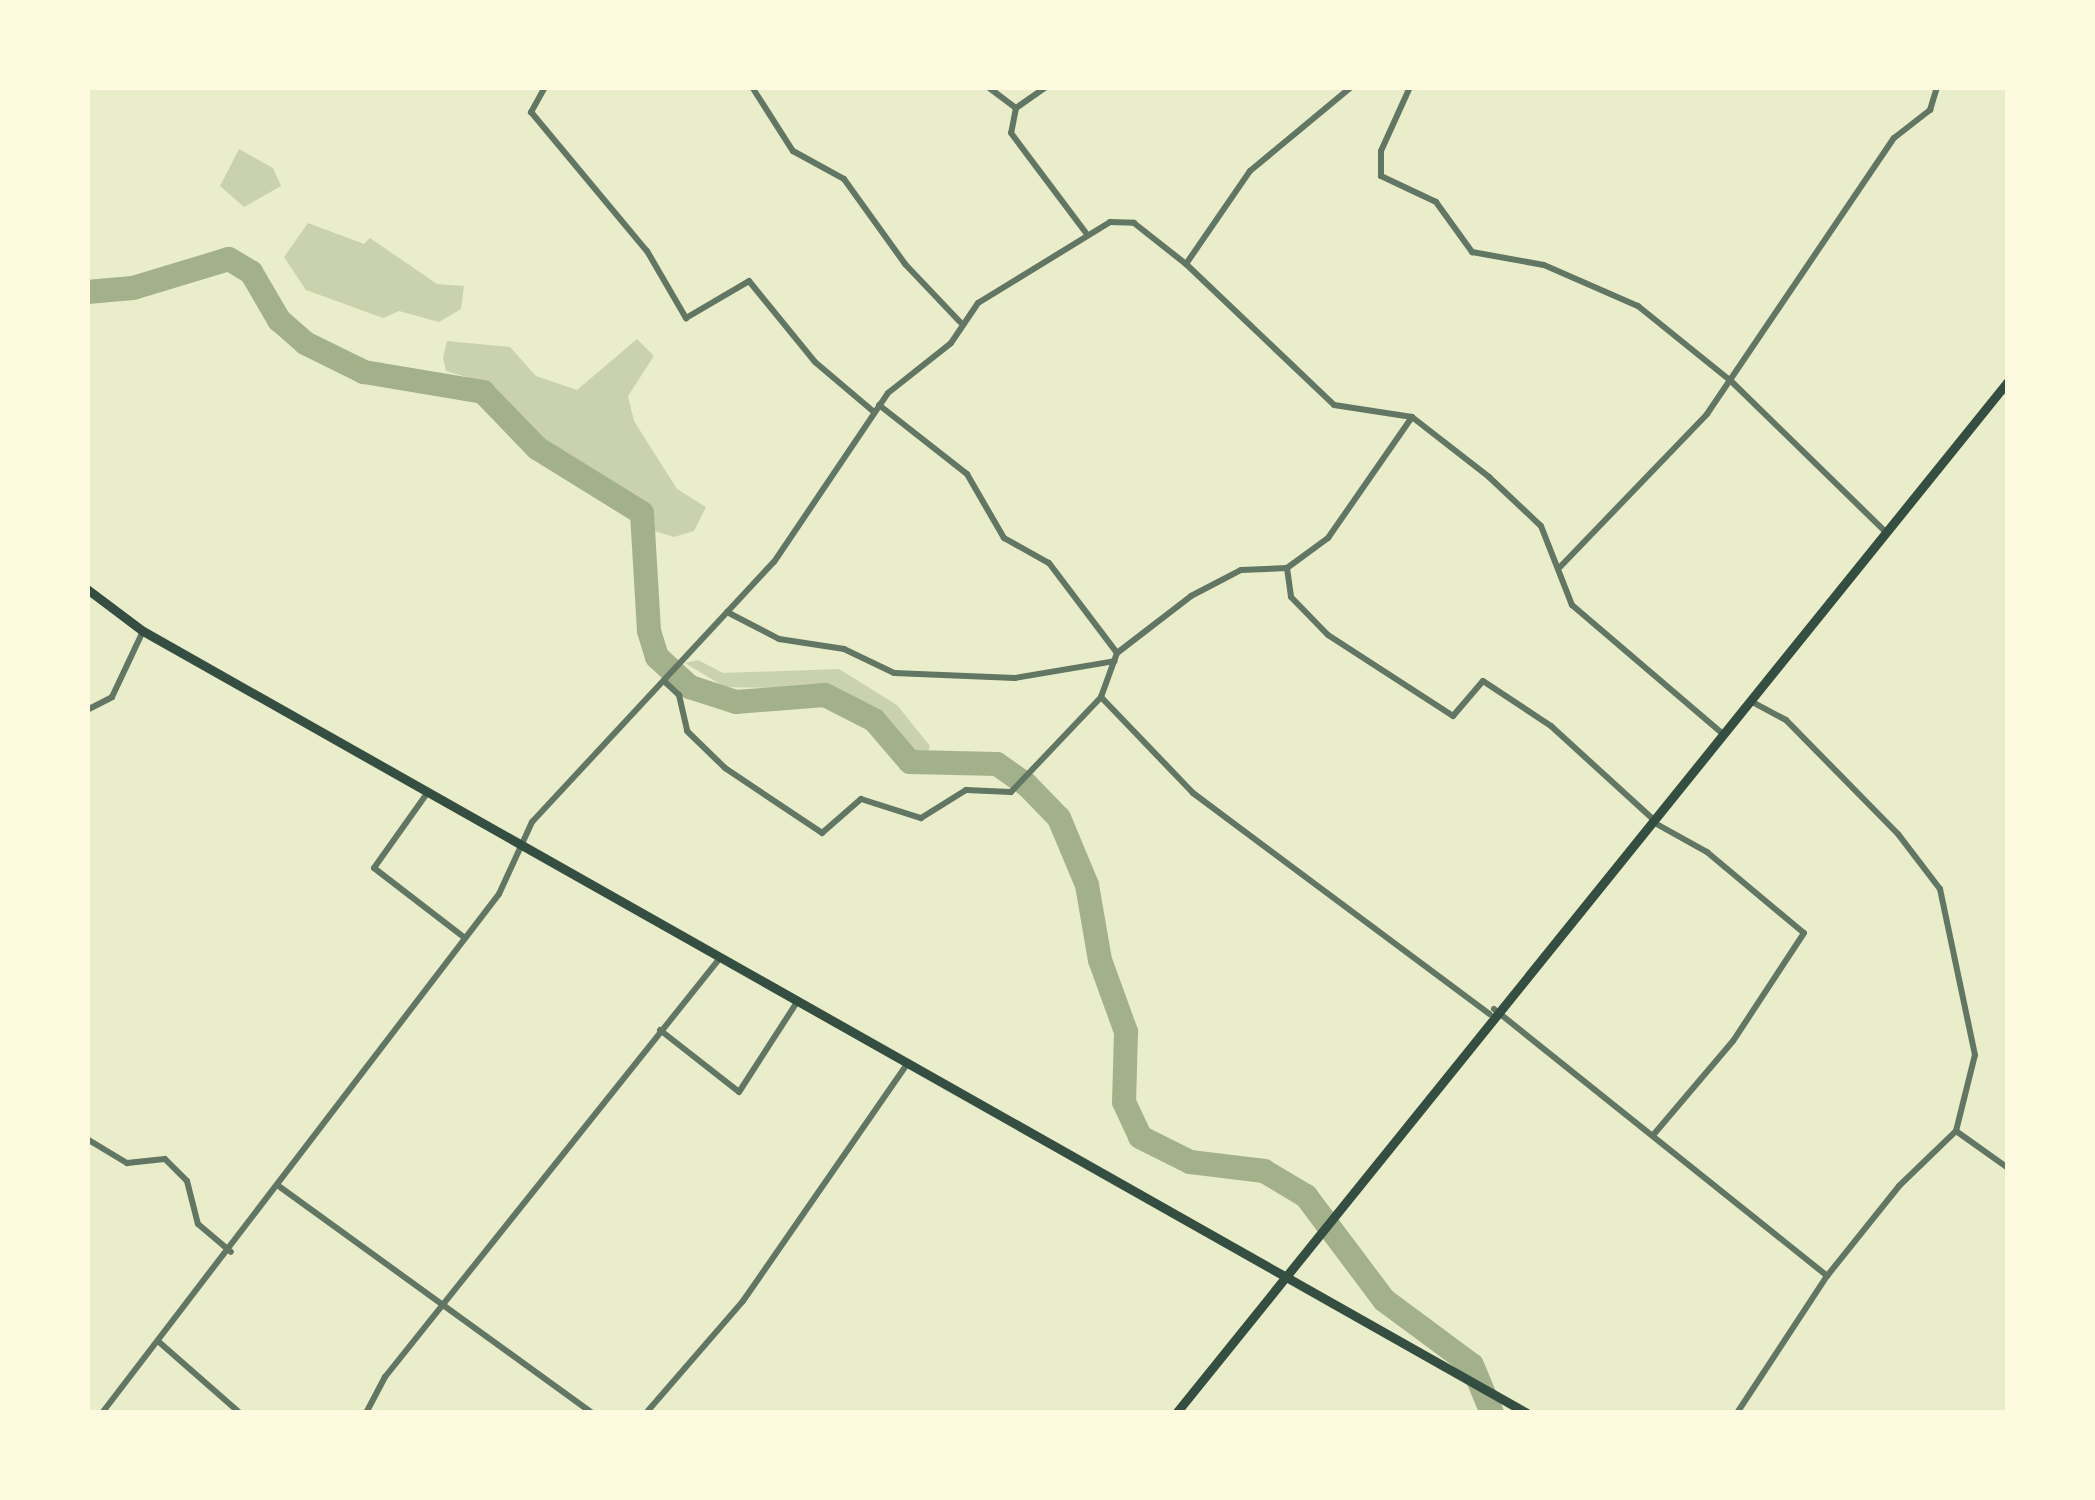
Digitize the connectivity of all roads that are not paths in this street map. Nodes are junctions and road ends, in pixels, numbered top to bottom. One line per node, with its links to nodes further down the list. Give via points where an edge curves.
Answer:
1 (545, 87): 14 (street, via 530,112 647,251 686,318 749,281 815,362)
2 (752, 87): 11 (street, via 794,152 844,179 905,264)
3 (988, 87): 8 (street)
4 (1046, 87): 8 (street)
5 (1351, 87): 10 (street, via 1250,171)
6 (1410, 87): 12 (street, via 1381,151 1381,176 1436,202 1472,252 1544,265 1619,295)
7 (1937, 87): 12 (street, via 1930,110 1894,138 1852,195)
8 (1016, 108): 9 (street, via 1011,134)
9 (1086, 233): 10 (street, via 1134,223); 11 (street)
10 (1186, 264): 15 (street, via 1334,405)
11 (960, 322): 14 (street, via 951,343)
12 (1731, 381): 16 (street); 17 (street)
13 (2008, 381): 16 (main road)
14 (877, 409): 20 (street, via 786,546); 22 (street, via 967,473 1004,538 1048,562)
15 (1412, 417): 17 (street, via 1524,509); 18 (street, via 1328,538)
16 (1888, 535): 25 (main road)
17 (1560, 567): 27 (street, via 1572,605 1600,635)
18 (1287, 568): 22 (street, via 1240,570 1191,596); 29 (street, via 1291,597 1328,635 1454,716 1483,681 1551,726)
19 (87, 589): 21 (main road)
20 (728, 612): 22 (street, via 779,639 844,650 894,673 1015,678); 23 (street)
21 (143, 631): 26 (street, via 112,697); 28 (main road)
22 (1116, 657): 24 (street)
23 (665, 679): 24 (street, via 680,695 687,731 725,768 822,832 861,799 921,818 966,790 1012,792); 30 (street, via 532,822)
24 (1101, 697): 34 (street, via 1193,793)
25 (1751, 701): 27 (main road); 37 (street, via 1786,720 1898,834 1940,890 1975,1055)
26 (87, 710)
27 (1722, 734): 29 (main road)
28 (428, 792): 30 (main road); 31 (street, via 374,868)
29 (1652, 820): 34 (main road); 38 (street, via 1707,853 1804,933 1787,968)
30 (521, 846): 31 (street, via 500,894); 32 (main road)
31 (466, 938): 41 (street)
32 (720, 958): 33 (main road); 35 (street)
33 (797, 1002): 35 (street, via 740,1092); 36 (main road)
34 (1492, 1012): 38 (street); 43 (main road)
35 (660, 1030): 45 (street)
36 (907, 1064): 43 (main road); 52 (street, via 743,1300)
37 (1956, 1131): 40 (street); 44 (street, via 1899,1186)
38 (1654, 1134): 44 (street)
39 (87, 1139): 42 (street, via 127,1163 165,1159 182,1172 198,1224)
40 (2007, 1166)
41 (280, 1187): 42 (street); 45 (street)
42 (231, 1252): 46 (street)
43 (1282, 1276): 47 (main road); 53 (main road)
44 (1827, 1276): 54 (street)
45 (447, 1304): 50 (street, via 385,1377); 51 (street)
46 (159, 1342): 48 (street); 49 (street)
47 (1525, 1412)
48 (102, 1413)
49 (241, 1413)
50 (366, 1413)
51 (592, 1413)
52 (646, 1413)
53 (1176, 1413)
54 (1737, 1413)

